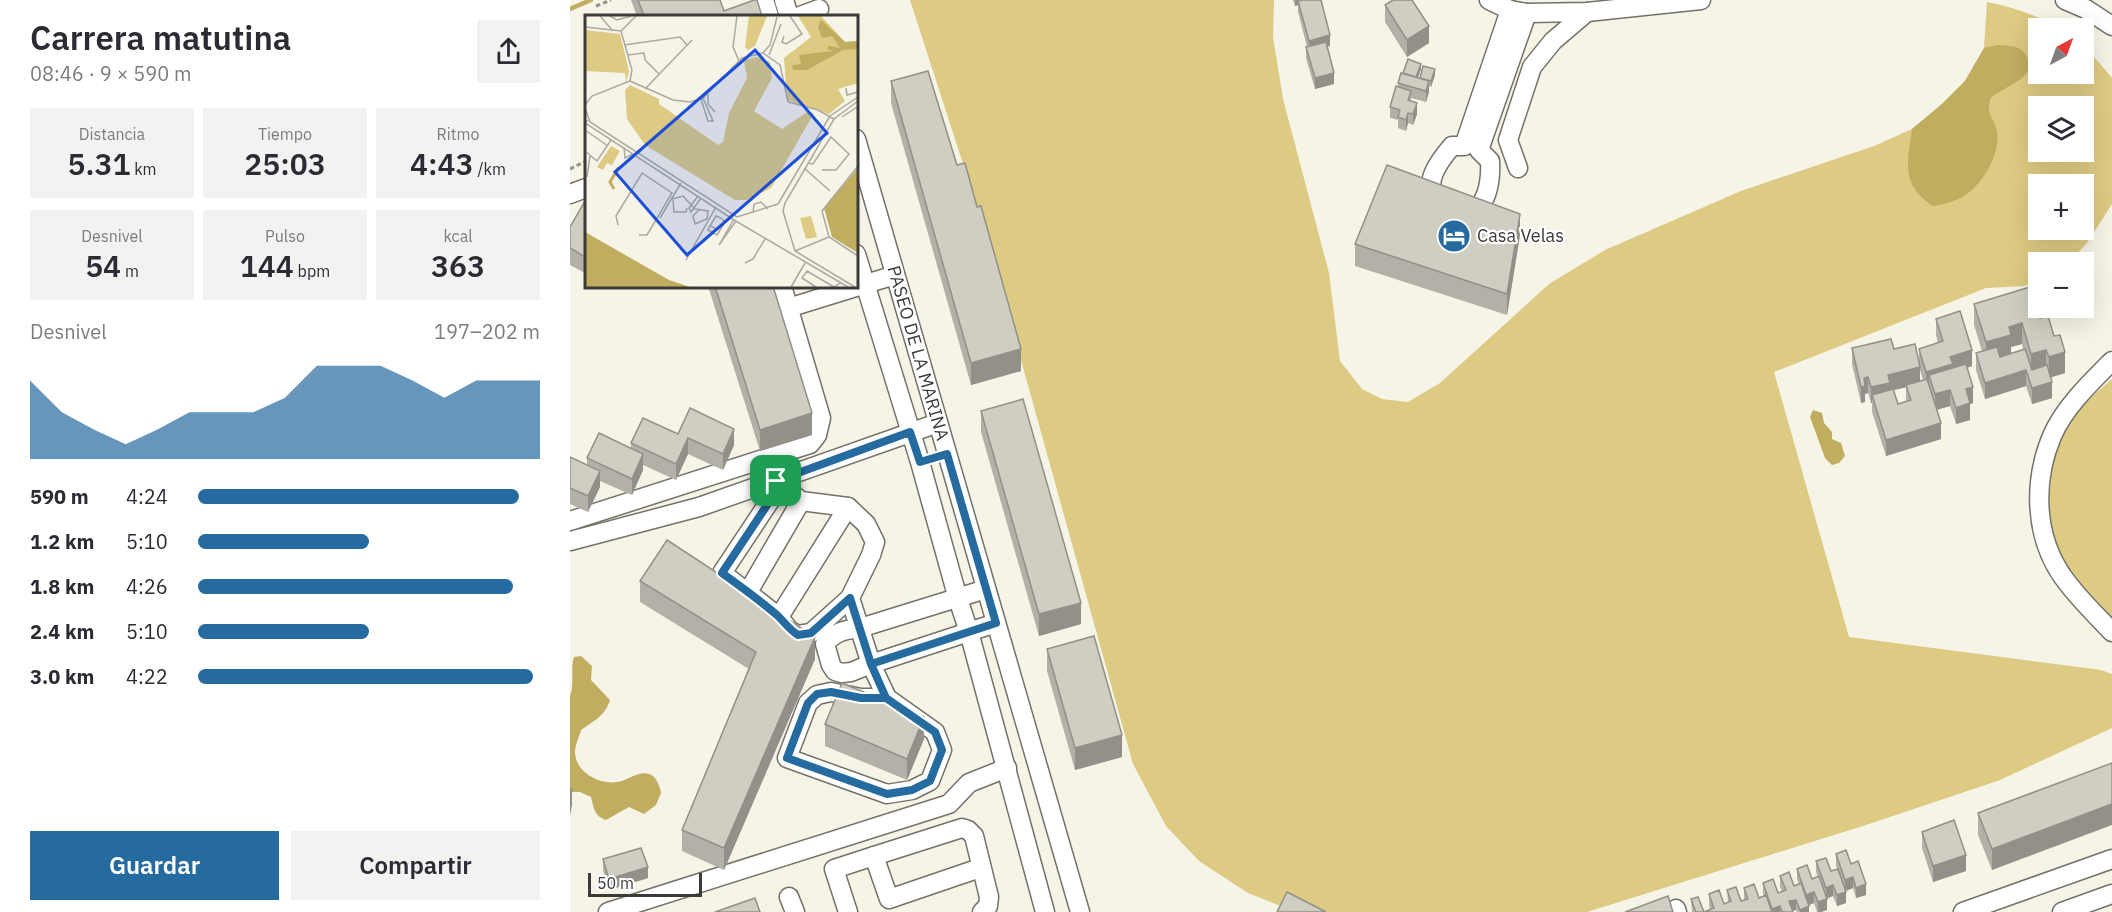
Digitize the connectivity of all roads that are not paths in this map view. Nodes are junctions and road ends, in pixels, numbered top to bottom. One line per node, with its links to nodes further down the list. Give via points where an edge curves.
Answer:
1 (764, 0): 9 (street)
2 (784, 0): 10 (street)
3 (1489, 0): 7 (street)
4 (1701, 0): 8 (street)
5 (2065, 0): 12 (street)
6 (819, 9): 11 (street)
7 (1518, 11): 8 (street); 13 (street)
8 (1587, 12): 14 (street, via 1553,41)
9 (769, 15)
10 (789, 15)
11 (803, 15)
12 (2112, 26)
13 (1502, 58): 14 (street); 16 (street)
14 (1532, 67): 17 (street, via 1508,140)
15 (858, 146): 20 (street, PASEO DE LA MARINA)
16 (1472, 148)
17 (1518, 168)
18 (585, 188): 19 (street)
19 (570, 194)
20 (889, 254): 21 (street); 23 (street, PASEO DE LA MARINA)
21 (858, 262)
22 (858, 265): 24 (street, PASEO DE LA MARINA)
23 (895, 275): 24 (street); 30 (street, PASEO DE LA MARINA)
24 (866, 285): 25 (street); 31 (street, PASEO DE LA MARINA)
25 (858, 287)
26 (783, 288): 28 (street)
27 (856, 288): 28 (street)
28 (788, 309): 37 (street, via 821,418 810,444)
29 (2112, 361): 47 (street, via 2068,410 2052,435 2042,468 2038,503 2044,539 2062,576)
30 (938, 423): 31 (street); 32 (street, PASEO DE LA MARINA)
31 (910, 432): 33 (street, PASEO DE LA MARINA); 34 (street)
32 (947, 454): 33 (street); 39 (street, PASEO DE LA MARINA)
33 (920, 462): 42 (street, PASEO DE LA MARINA)
34 (779, 482): 35 (street); 38 (street); 40 (street, via 722,573)
35 (801, 501): 36 (street); 40 (street)
36 (848, 507): 41 (street, via 866,524 875,542); 43 (street)
37 (570, 521)
38 (570, 541)
39 (986, 589): 42 (street); 44 (street, PASEO DE LA MARINA)
40 (748, 592): 43 (street)
41 (850, 598): 43 (street, via 811,633 798,635); 45 (street)
42 (958, 599): 45 (street); 46 (street, PASEO DE LA MARINA)
43 (778, 617)
44 (996, 623): 46 (street); 59 (street, PASEO DE LA MARINA)
45 (860, 628): 48 (street); 48 (street, via 839,631 830,637 825,644 831,665 842,673)
46 (969, 632): 48 (street); 50 (street, PASEO DE LA MARINA)
47 (2112, 632)
48 (871, 664): 49 (street)
49 (886, 698): 49 (street, via 935,732 942,750 930,781 912,790 887,794 787,758 808,703 817,694)
50 (1007, 768): 55 (street, via 969,783 948,804); 58 (street, PASEO DE LA MARINA)
51 (874, 856): 53 (street, via 962,828 974,836); 53 (street, via 889,899); 56 (street, via 834,869)
52 (2112, 859): 60 (street)
53 (981, 868): 57 (street, via 989,897)
54 (2112, 894): 61 (street)
55 (608, 912)
56 (848, 912)
57 (982, 912)
58 (1045, 912)
59 (1080, 912)
60 (1963, 912)
61 (2062, 912)

